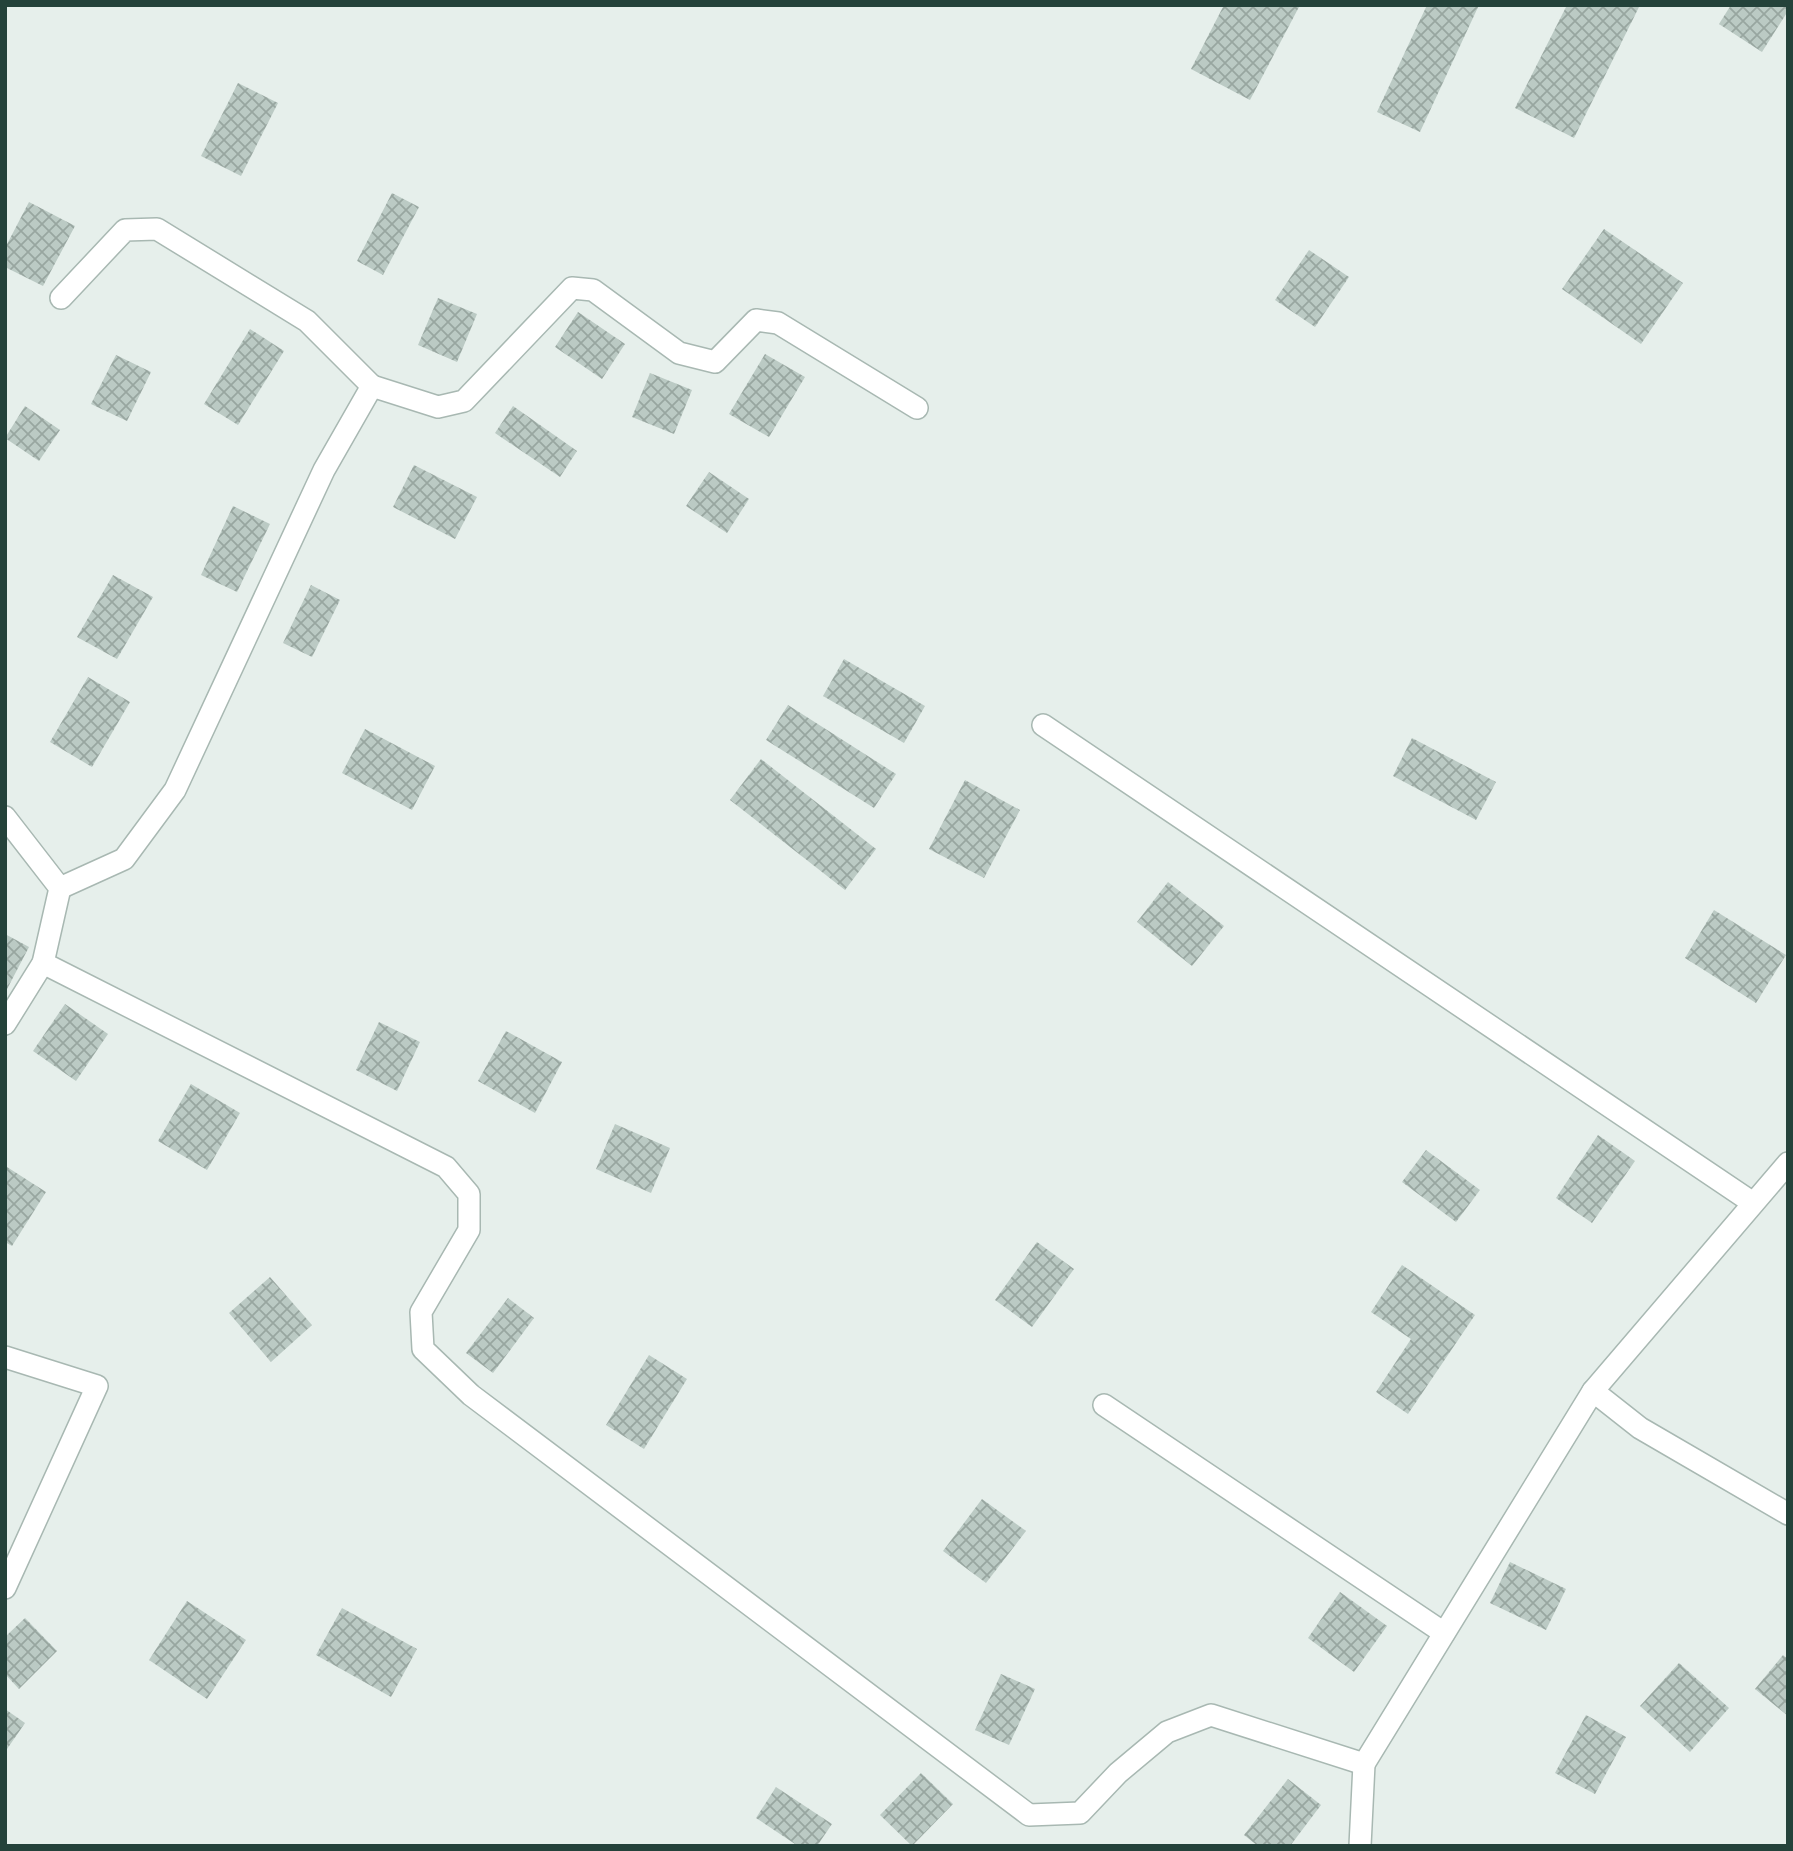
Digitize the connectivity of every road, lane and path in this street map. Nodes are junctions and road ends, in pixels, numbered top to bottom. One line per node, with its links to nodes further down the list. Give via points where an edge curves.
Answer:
1 (61, 298): 2 (street, via 125,230 157,229 307,321)
2 (372, 386): 3 (street, via 438,407 464,401 572,288 593,290 679,354 715,362 756,320 778,323); 6 (street, via 324,470 175,790 124,859)
3 (917, 408)
4 (1043, 725): 10 (street)
5 (5, 817): 6 (street)
6 (60, 888): 7 (street)
7 (43, 963): 8 (street); 17 (street, via 446,1167 469,1194 469,1230 421,1312 423,1349 471,1395 1029,1815 1080,1813 1167,1732 1211,1715)
8 (5, 1024)
9 (1788, 1163): 10 (street)
10 (1753, 1203): 12 (street)
11 (5, 1357): 15 (street, via 97,1387)
12 (1594, 1391): 14 (street, via 1640,1428); 16 (street)
13 (1104, 1405): 16 (street)
14 (1788, 1514)
15 (5, 1588)
16 (1444, 1633): 17 (street)
17 (1364, 1764): 18 (street)
18 (1360, 1846)

